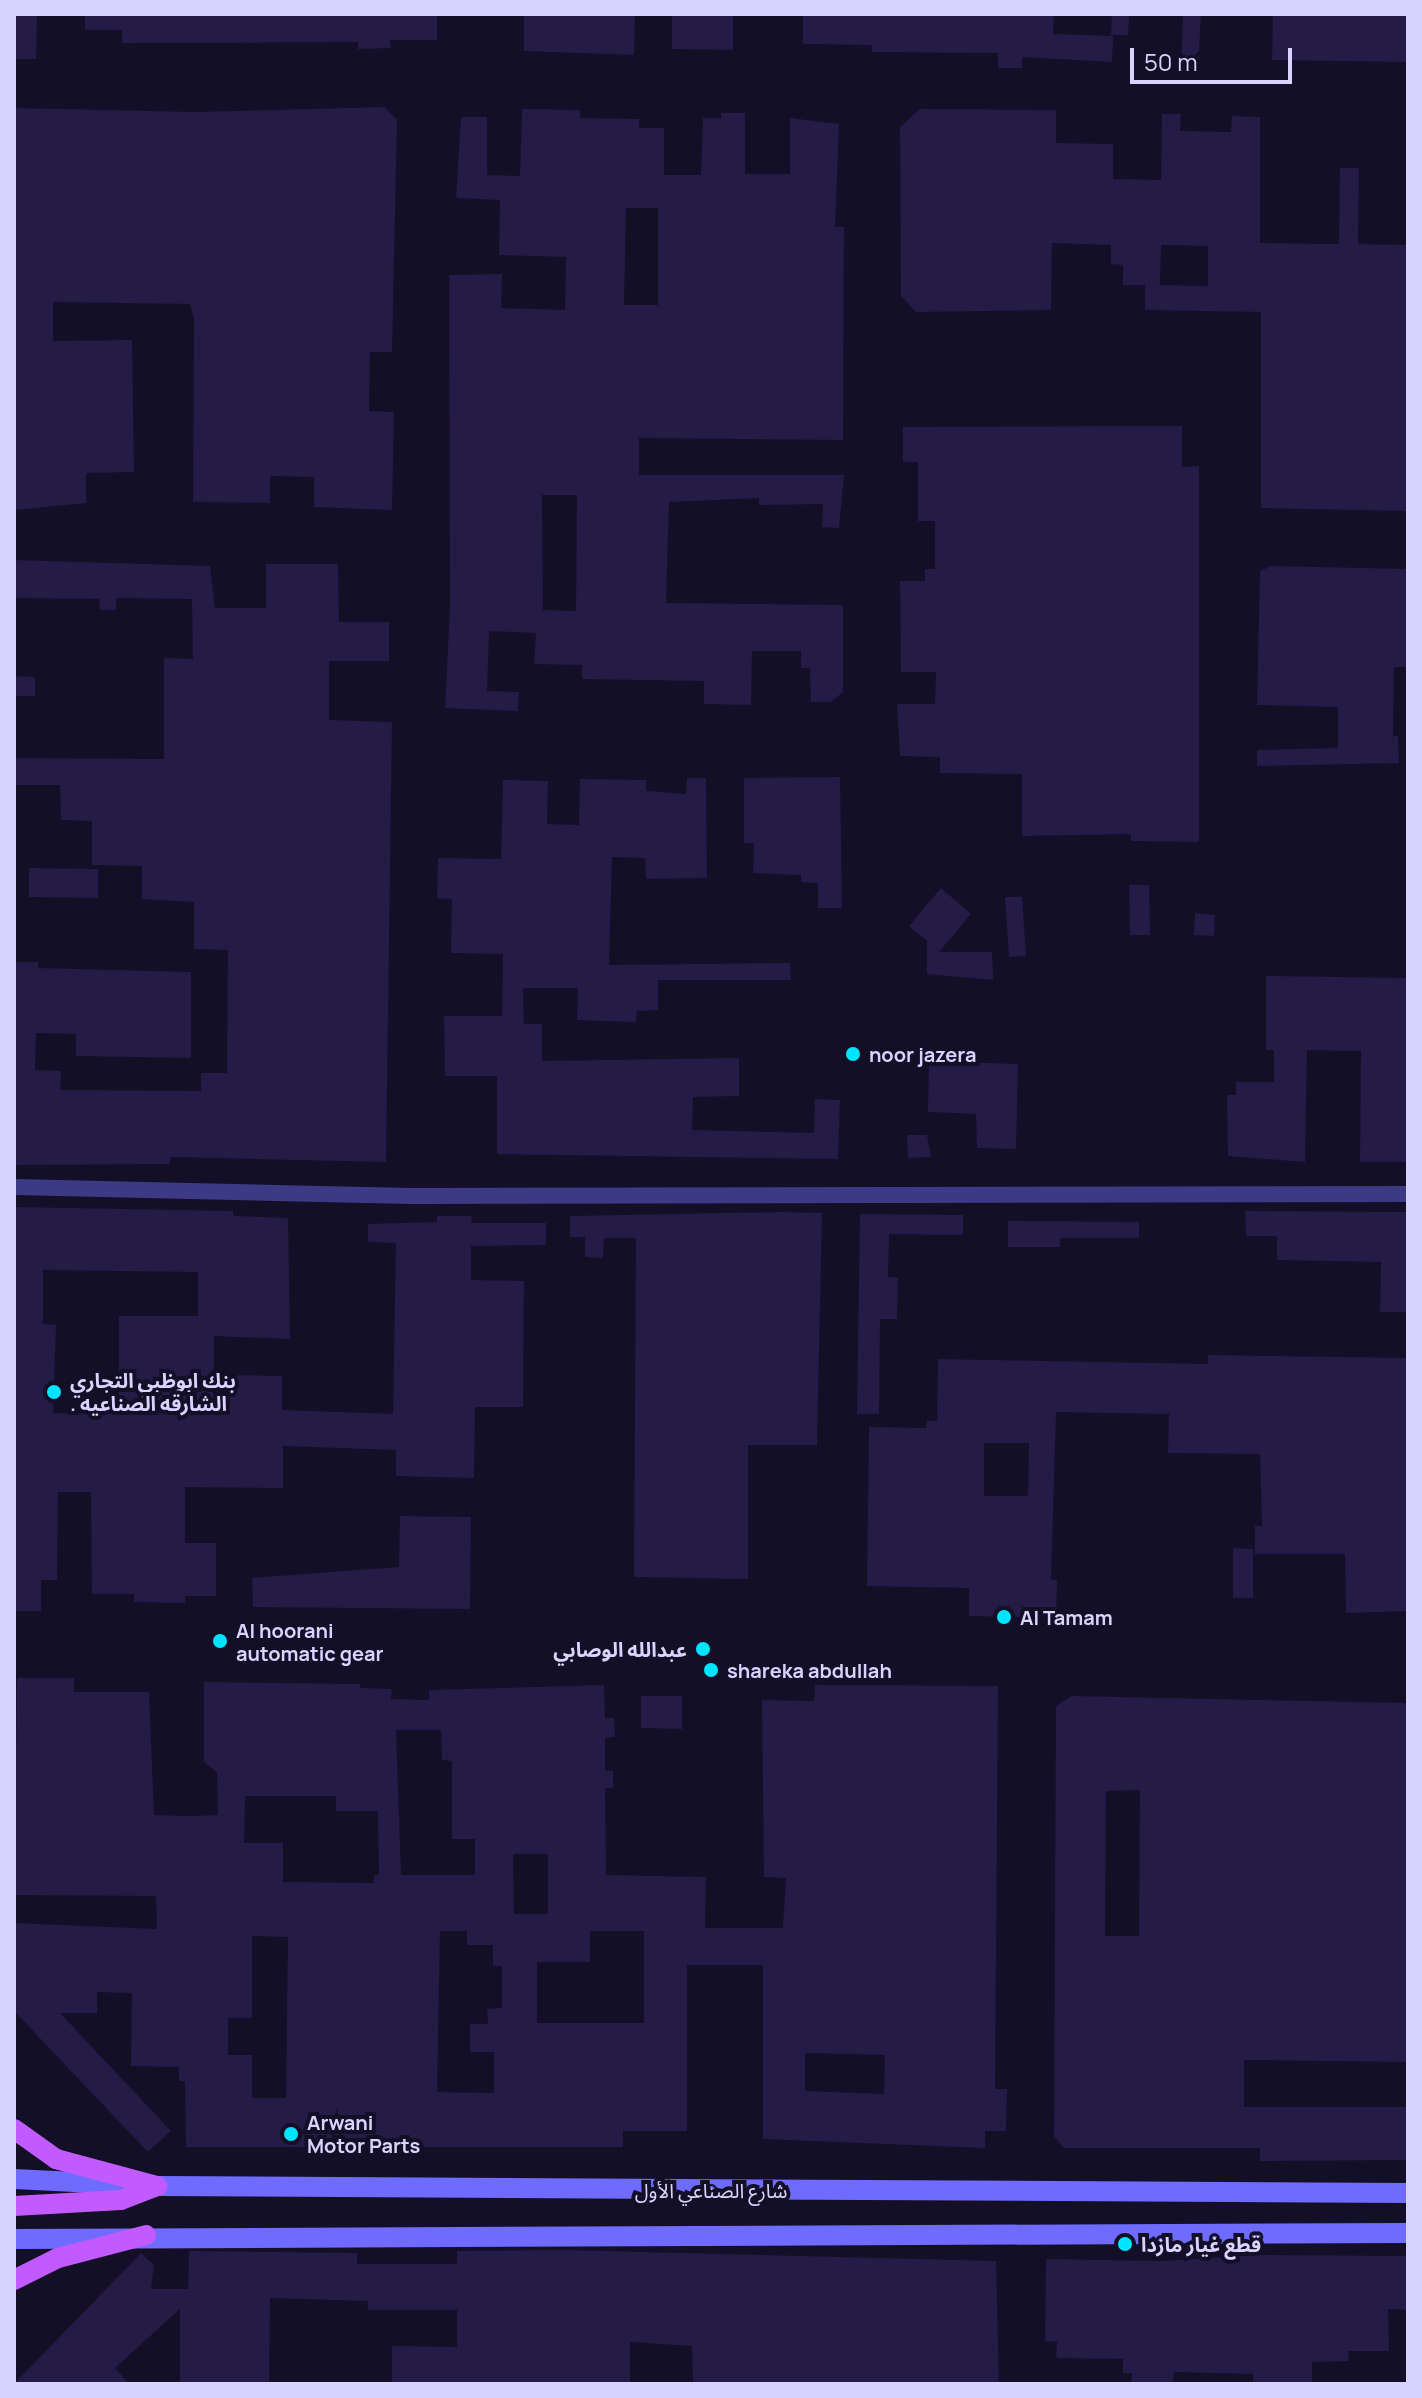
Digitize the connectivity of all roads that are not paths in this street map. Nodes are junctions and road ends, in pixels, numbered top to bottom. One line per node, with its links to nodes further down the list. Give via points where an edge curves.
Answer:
1 (14, 1187): 2 (street, via 411,1196)
2 (1408, 1194)
3 (14, 2129): 5 (main road, via 56,2159)
4 (14, 2179): 5 (main road, شارع الصناعي الأول)
5 (157, 2186): 6 (main road, شارع الصناعي الأول); 7 (main road, via 121,2200)
6 (1408, 2193)
7 (14, 2206)
8 (1408, 2233): 9 (main road)
9 (146, 2235): 10 (main road); 11 (main road, via 58,2258)
10 (14, 2239)
11 (14, 2280)

